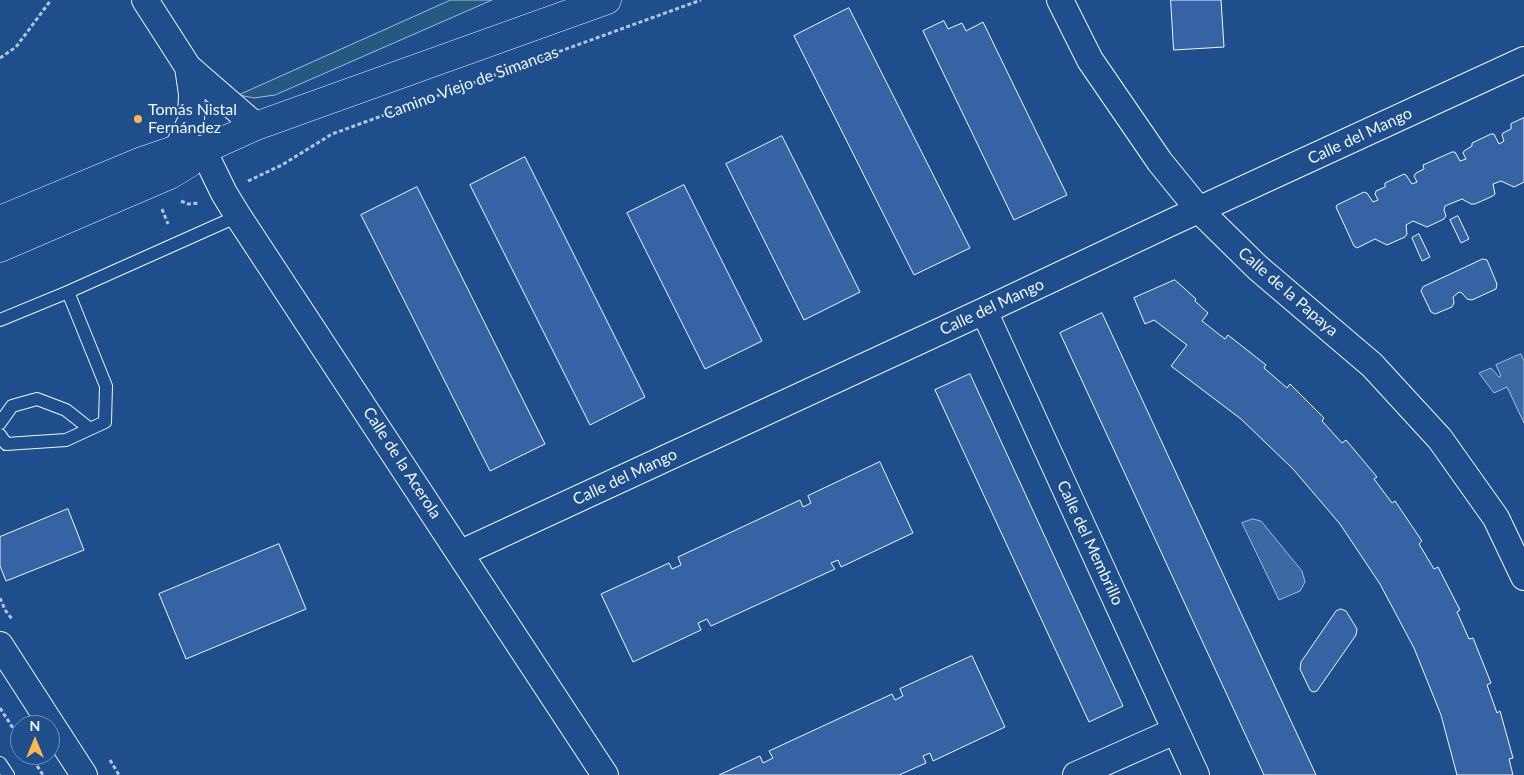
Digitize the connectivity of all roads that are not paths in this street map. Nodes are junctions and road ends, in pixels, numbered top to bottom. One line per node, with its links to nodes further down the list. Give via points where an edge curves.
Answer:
1 (145, 0): 5 (street)
2 (607, 0): 6 (main road, Camino Viejo de Simancas)
3 (1060, 0): 9 (street, Calle de la Papaya, via 1090,60 1160,162)
4 (1524, 60): 9 (street, Calle del Mango)
5 (188, 67): 6 (street); 7 (street, via 192,94)
6 (256, 126): 7 (main road, Camino Viejo de Simancas)
7 (190, 150): 8 (main road, Camino Viejo de Simancas, via 142,161); 10 (street, Calle de la Acerola); 13 (main road, Camino Viejo de Simancas, via 188,164 170,175)
8 (40, 203): 11 (main road, Camino Viejo de Simancas); 12 (main road, via 25,224)
9 (1199, 210): 15 (street, Calle del Mango); 21 (street, Calle de la Papaya, via 1258,268 1372,365 1440,438 1496,518)
10 (238, 216): 14 (lane); 20 (street, Calle de la Acerola)
11 (0, 220)
12 (0, 234)
13 (0, 248)
14 (68, 292): 16 (lane); 18 (lane, via 106,386 105,422)
15 (984, 312): 20 (street, Calle del Mango); 23 (street, Calle del Membrillo)
16 (0, 320)
17 (0, 422): 18 (lane, via 12,406 37,399 66,410)
18 (90, 429): 19 (lane, via 66,440 6,444)
19 (0, 435)
20 (461, 553): 27 (street, Calle de la Acerola)
21 (1524, 577)
22 (0, 644): 26 (street)
23 (1175, 731): 28 (street); 29 (street, Calle del Membrillo)
24 (0, 763): 25 (lane)
25 (8, 775)
26 (84, 775)
27 (605, 775)
28 (1076, 775)
29 (1196, 775)

